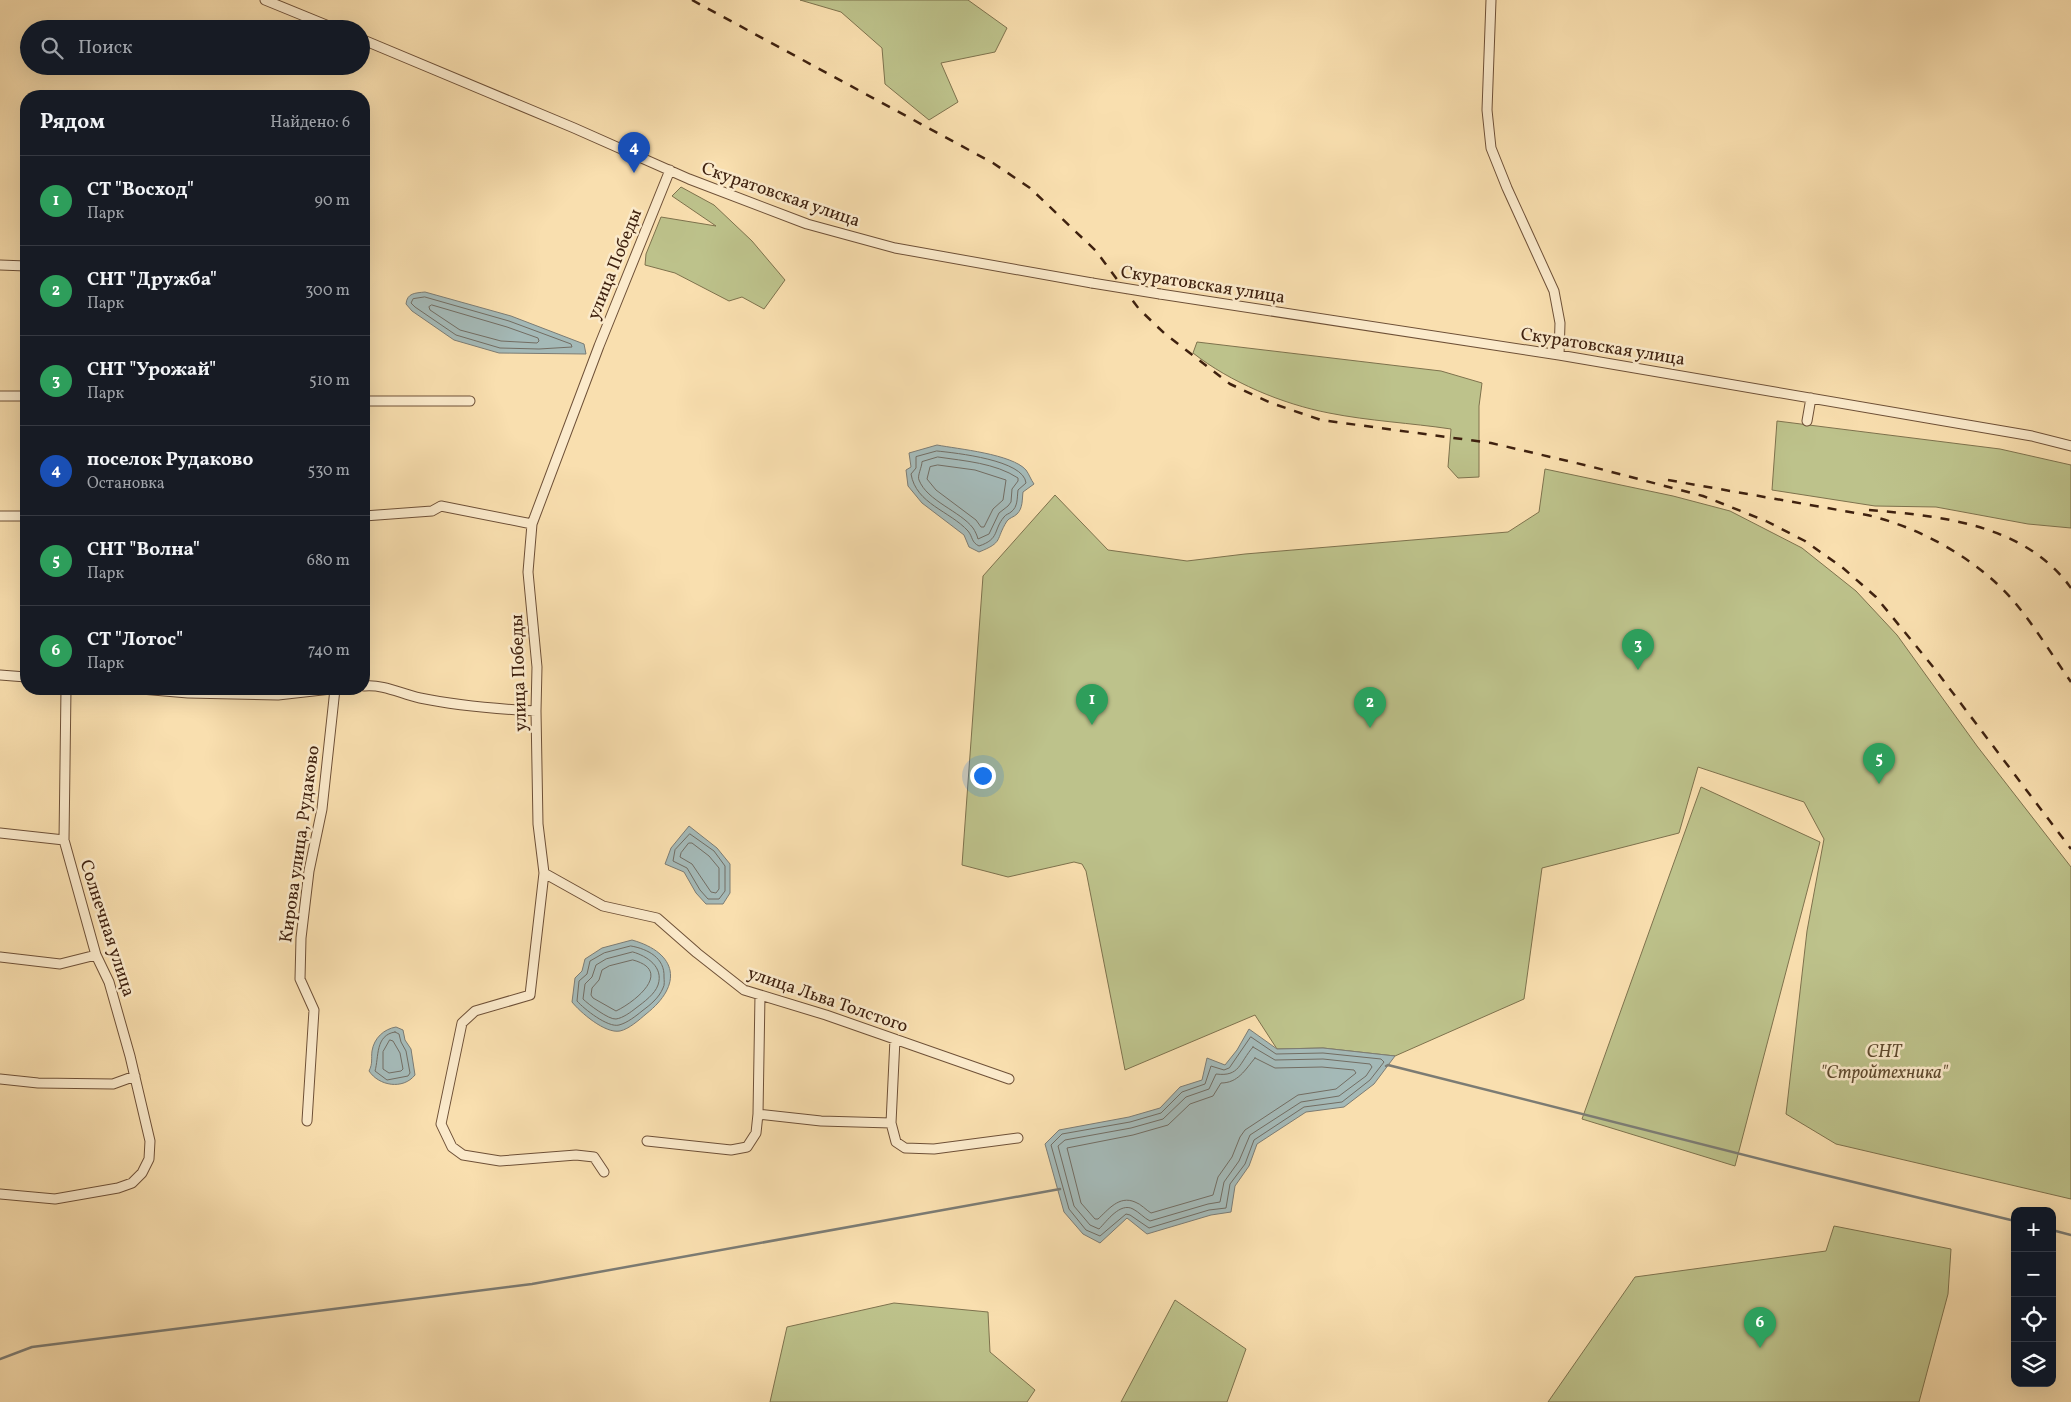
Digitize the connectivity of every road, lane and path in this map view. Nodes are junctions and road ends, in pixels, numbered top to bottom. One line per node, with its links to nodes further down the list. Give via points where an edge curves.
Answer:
1 (265, 0): 3 (street)
2 (1491, 0): 8 (street, via 1487,110 1491,148 1554,291 1560,323)
3 (314, 20)
4 (370, 43): 5 (street, Скуратовская улица)
5 (670, 170): 8 (street, Скуратовская улица, bridge, via 807,224 946,258); 19 (street, улица Победы)
6 (0, 265): 7 (street)
7 (20, 266)
8 (1558, 355): 11 (street, Скуратовская улица)
9 (0, 396): 10 (street)
10 (20, 396)
11 (1811, 398): 14 (street); 15 (street, Скуратовская улица, via 2032,436)
12 (370, 400): 13 (street)
13 (470, 401)
14 (1807, 421)
15 (2071, 446)
16 (0, 516): 17 (street)
17 (20, 516)
18 (370, 516): 19 (street, via 432,511 441,506)
19 (532, 524): 25 (street, улица Победы, via 528,572 537,667)
20 (0, 675): 21 (street)
21 (20, 677)
22 (370, 686): 25 (street, via 420,698)
23 (66, 695): 27 (street, Солнечная улица)
24 (332, 695): 37 (street, Кирова улица, Рудаково, via 322,809 309,871 301,938 300,979 314,1010)
25 (536, 711): 28 (street, улица Победы, via 538,824)
26 (0, 833): 27 (street)
27 (64, 840): 29 (street, Солнечная улица)
28 (544, 873): 31 (street, улица Льва Толстого, via 603,906 657,918 744,990); 41 (street, улица Победы, via 530,995 475,1011 462,1023 441,1124 452,1147 463,1156 500,1160 576,1155 594,1157)
29 (96, 955): 30 (street, via 60,964); 33 (street, Солнечная улица, via 109,982)
30 (0, 957)
31 (760, 995): 32 (street, улица Льва Толстого); 36 (street)
32 (895, 1039): 35 (street, улица Льва Толстого); 38 (street)
33 (135, 1076): 34 (street, via 113,1084); 42 (street, Солнечная улица, via 150,1142 149,1159 132,1183 55,1199)
34 (0, 1079)
35 (1010, 1079)
36 (758, 1114): 38 (street, via 821,1121); 40 (street, via 756,1134 747,1148 731,1150)
37 (307, 1121)
38 (891, 1123): 39 (street, via 896,1142 905,1148 934,1148)
39 (1018, 1138)
40 (647, 1141)
41 (604, 1172)
42 (0, 1194)

